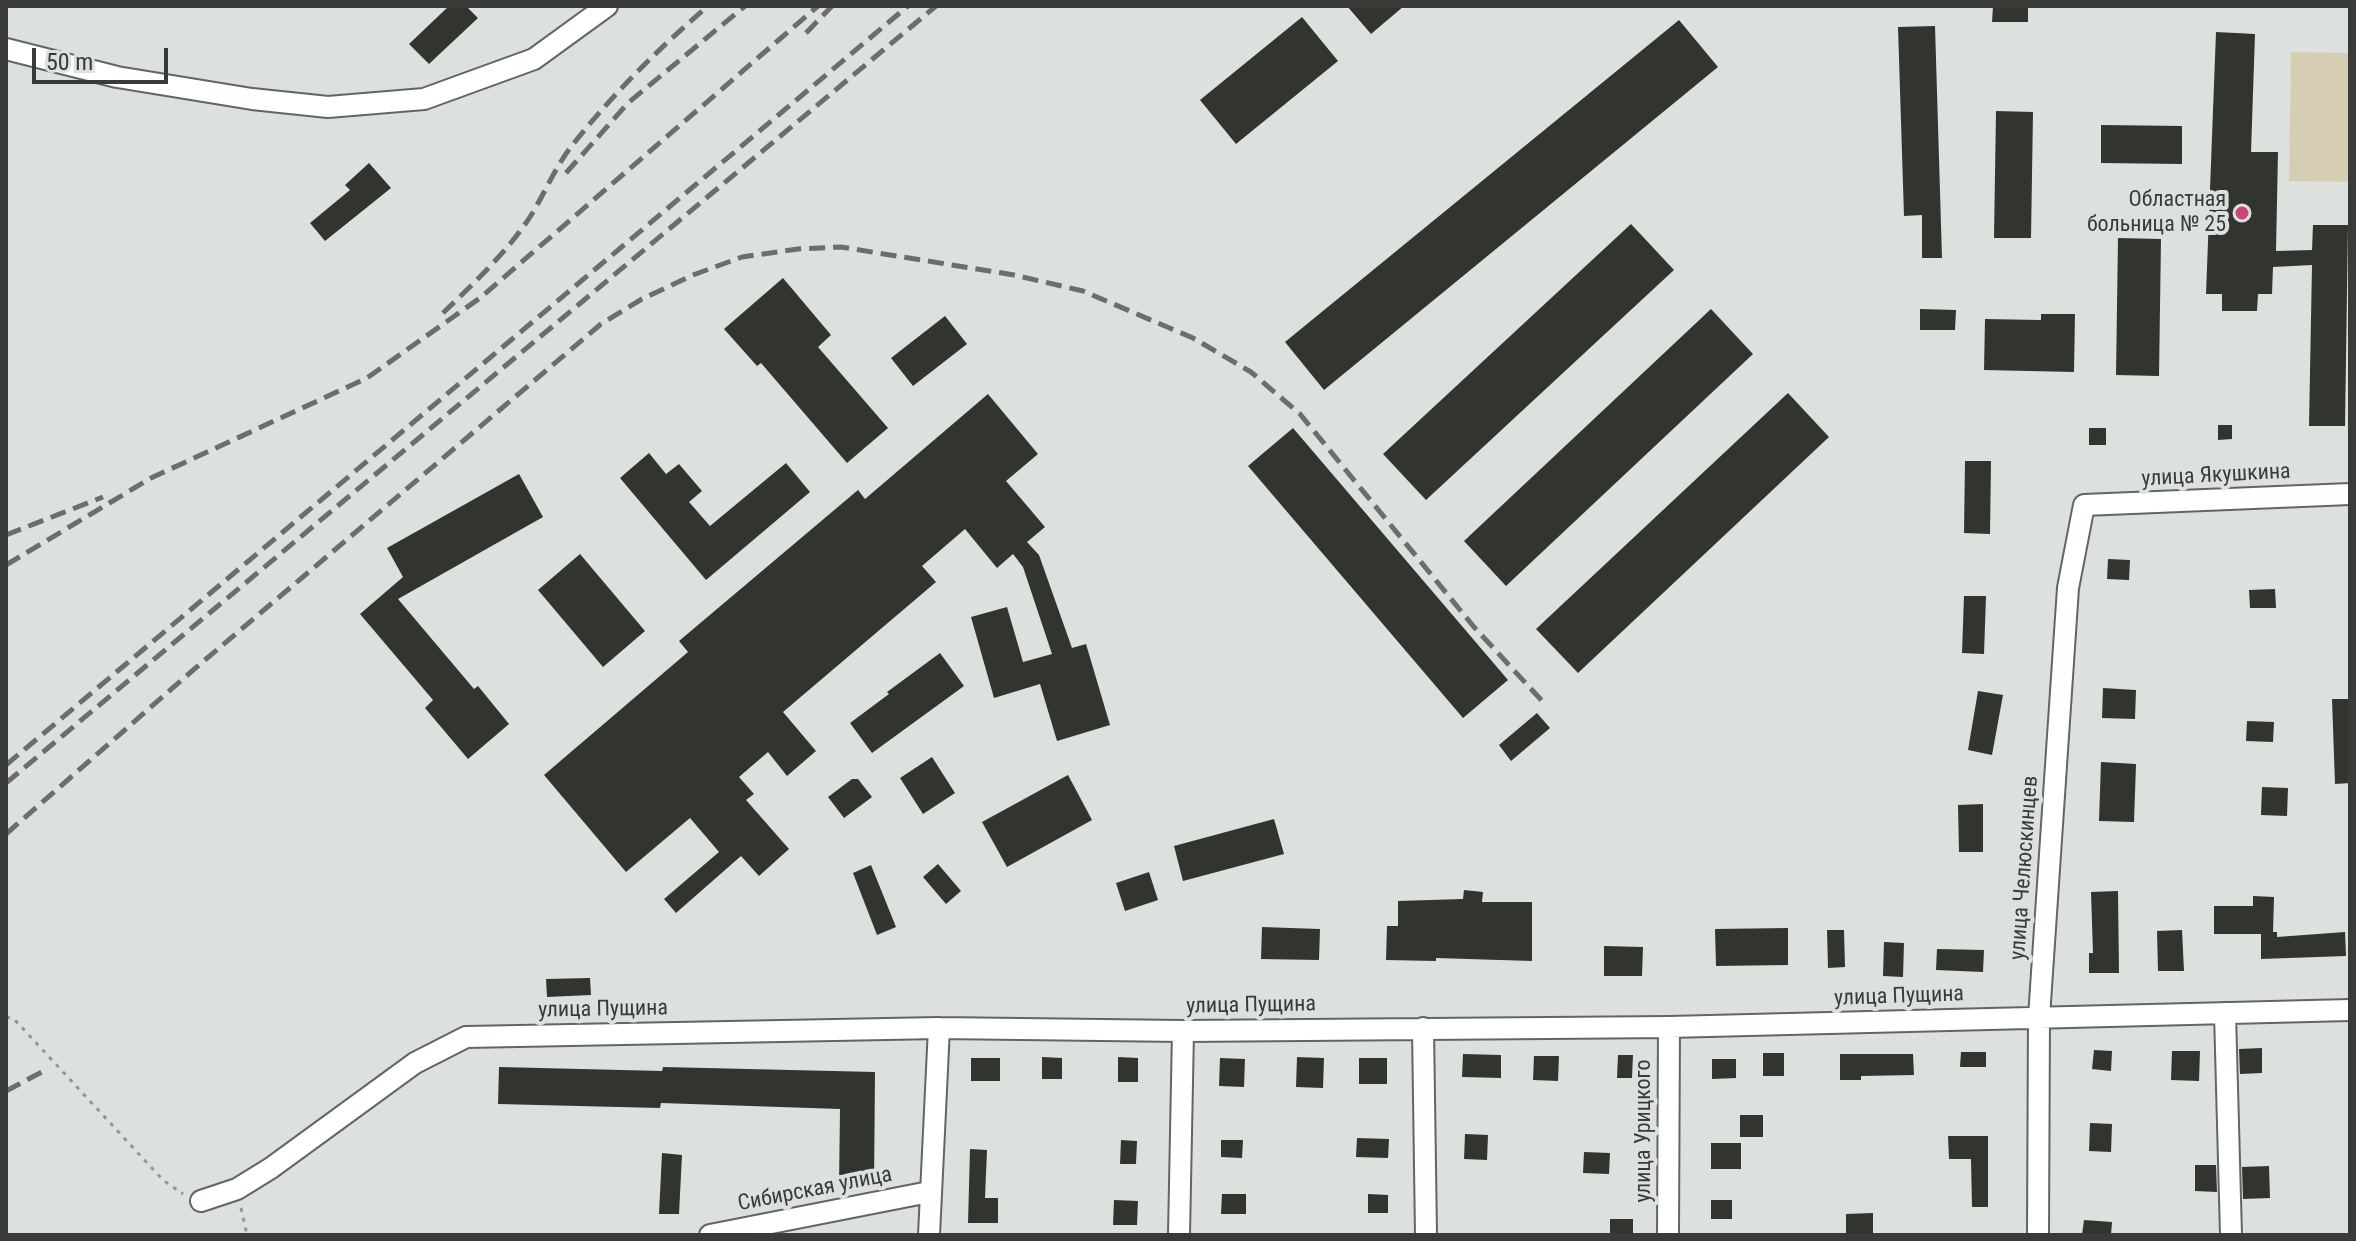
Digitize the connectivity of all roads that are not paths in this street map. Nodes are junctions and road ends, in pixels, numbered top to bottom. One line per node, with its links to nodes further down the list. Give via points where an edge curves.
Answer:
1 (607, 6): 2 (street, via 534,59 424,99 328,107 117,77)
2 (6, 49)
3 (2350, 494): 4 (street, улица Якушкина)
4 (2084, 505): 7 (street, улица Челюскинцев, via 2068,588)
5 (2350, 1010): 6 (street, улица Пущина)
6 (2225, 1013): 7 (street, улица Пущина); 20 (street)
7 (2039, 1017): 8 (street, улица Пущина); 19 (street, улица Челюскинцев)
8 (1669, 1027): 10 (street, улица Пущина); 18 (street, улица Урицкого)
9 (939, 1028): 11 (street, улица Пущина); 12 (street); 13 (street, улица Пущина, via 466,1037 415,1063 271,1168 237,1189)
10 (1423, 1028): 11 (street, улица Пущина); 17 (street)
11 (1183, 1031): 16 (street)
12 (929, 1192): 14 (street, Сибирская улица); 15 (street)
13 (201, 1201)
14 (710, 1235)
15 (929, 1235)
16 (1179, 1235)
17 (1426, 1235)
18 (1668, 1235)
19 (2038, 1235)
20 (2231, 1235)

